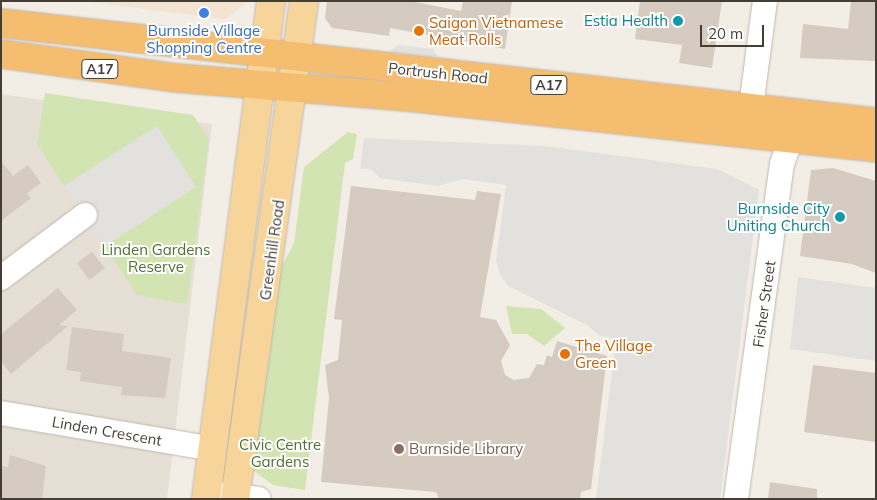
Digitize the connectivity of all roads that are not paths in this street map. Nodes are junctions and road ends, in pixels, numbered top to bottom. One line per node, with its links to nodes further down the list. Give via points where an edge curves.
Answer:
1 (271, 1): 6 (main road)
2 (304, 1): 7 (main road, Greenhill Road)
3 (766, 1): 10 (street)
4 (1, 23): 6 (highway, Portrush Road / A17)
5 (1, 54): 8 (highway, Portrush Road / A17)
6 (264, 54): 7 (highway, Portrush Road / A17); 8 (main road)
7 (297, 58): 9 (main road, Greenhill Road); 10 (highway, Portrush Road / A17)
8 (260, 85): 9 (highway, Portrush Road / A17); 18 (main road)
9 (294, 88): 13 (highway, Portrush Road / A17); 20 (main road, Greenhill Road)
10 (751, 107): 11 (highway, Portrush Road / A17)
11 (804, 113): 12 (highway, Portrush Road / A17); 13 (street, Fisher Street)
12 (876, 122)
13 (788, 138): 14 (highway, Portrush Road / A17); 21 (street, Fisher Street)
14 (876, 148)
15 (85, 215): 16 (street)
16 (1, 278)
17 (1, 413): 18 (street, Linden Crescent)
18 (213, 449): 19 (main road)
19 (207, 496): 20 (street)
20 (243, 498)
21 (736, 499)

